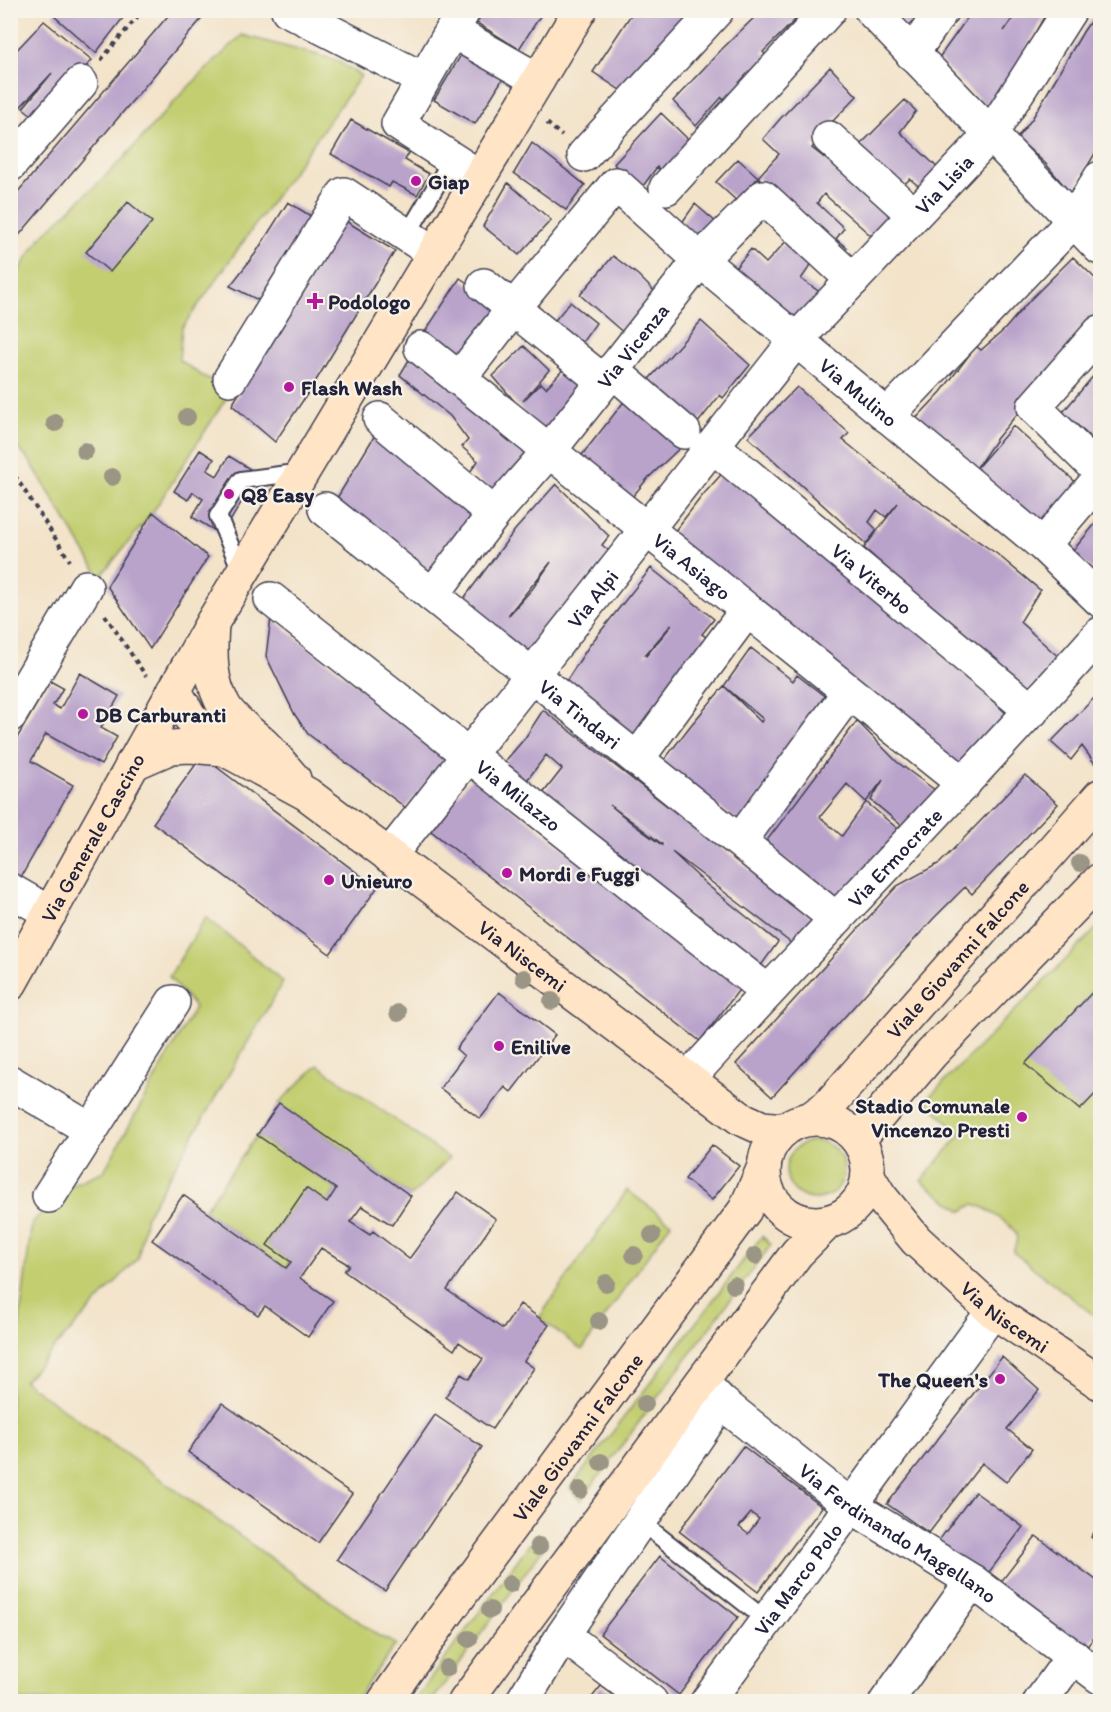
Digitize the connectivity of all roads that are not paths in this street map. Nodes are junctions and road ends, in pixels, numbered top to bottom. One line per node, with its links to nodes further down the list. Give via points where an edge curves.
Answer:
1 (288, 10): 10 (street)
2 (580, 10): 11 (street, Via Generale Cascino)
3 (717, 10): 15 (street)
4 (829, 10): 20 (street)
5 (871, 10): 9 (street)
6 (942, 10): 9 (street)
7 (1070, 10): 13 (street, Via Lisia)
8 (458, 21): 10 (street); 11 (street)
9 (912, 54): 13 (street)
10 (423, 79): 16 (street, via 398,124)
11 (538, 80): 18 (street, Via Generale Cascino)
12 (81, 83): 17 (street)
13 (991, 134): 21 (street, Via Lisia); 22 (street)
14 (829, 138): 21 (street)
15 (584, 155)
16 (452, 159): 18 (street); 23 (lane)
17 (10, 165)
18 (480, 177): 25 (street, Via Generale Cascino)
19 (1101, 178): 22 (street)
20 (666, 188)
21 (914, 215): 27 (street, Via Lisia)
22 (1074, 220): 24 (street); 36 (street)
23 (407, 235): 25 (street); 35 (street, via 344,194)
24 (1101, 248)
25 (434, 253): 41 (street, Via Generale Cascino)
26 (700, 260): 27 (street, Via Vicenza, via 763,197); 29 (street, Via Mulino, via 616,184); 31 (street, Via Mulino); 33 (street, Via Vicenza)
27 (853, 280): 31 (street, Via Lisia)
28 (484, 285): 29 (street)
29 (513, 309): 33 (street); 34 (street)
30 (1101, 332): 42 (street, via 1034,407)
31 (796, 340): 36 (street, Via Mulino); 39 (street, Via Alpi)
32 (421, 348): 34 (street, Via Asiago)
33 (607, 376): 38 (street); 40 (street, Via Vicenza)
34 (459, 379): 40 (street, Via Asiago)
35 (230, 380)
36 (887, 416): 47 (street, Via Mulino)
37 (380, 419): 45 (street)
38 (684, 432)
39 (713, 446): 46 (street, Via Alpi); 60 (street, Via Viterbo)
40 (549, 451): 45 (street, Via Vicenza); 46 (street, Via Asiago)
41 (303, 472): 48 (street, Via Generale Cascino); 48 (lane, via 241,480 218,516)
42 (1101, 472)
43 (1101, 478): 47 (street)
44 (325, 509): 50 (street, Via Tindari)
45 (494, 514): 50 (street, Via Vicenza)
46 (647, 530): 53 (street, Via Asiago); 56 (street, Via Alpi)
47 (1042, 545): 52 (street, Via Mulino)
48 (242, 573): 54 (street, Via Generale Cascino)
49 (86, 587): 61 (street)
50 (432, 595): 56 (street, Via Tindari)
51 (272, 599): 63 (street, Via Milazzo)
52 (1101, 600)
53 (747, 610): 58 (street, Via Asiago); 64 (street)
54 (212, 623): 57 (street, Via Generale Cascino); 59 (street, via 212,672)
55 (1101, 634): 60 (street, Via Ermocrate)
56 (532, 675): 63 (street, Via Alpi); 64 (street, Via Tindari)
57 (174, 690): 59 (street); 62 (street, via 190,717); 65 (street, Via Generale Cascino)
58 (849, 692): 66 (street, Via Asiago); 69 (street)
59 (227, 710): 67 (street)
60 (1032, 711): 66 (street, Via Ermocrate)
61 (10, 715)
62 (224, 749): 65 (street, via 171,747); 67 (street)
63 (469, 755): 70 (street, Via Alpi); 76 (street, Via Milazzo)
64 (637, 759): 69 (street, Via Tindari)
65 (132, 764): 73 (street, Via Generale Cascino)
66 (964, 784): 74 (street, Via Ermocrate)
67 (307, 794): 70 (street, Via Niscemi)
68 (1101, 796): 82 (street, Viale Giovanni Falcone, via 828,1106)
69 (740, 842): 74 (street, Via Tindari)
70 (389, 856): 78 (street, Via Niscemi)
71 (1101, 880): 81 (street, Viale Giovanni Falcone, via 931,1054)
72 (10, 890): 73 (street)
73 (50, 913): 75 (street, Via Generale Cascino)
74 (835, 918): 76 (street, Via Ermocrate)
75 (10, 984)
76 (767, 991): 78 (street, Via Ermocrate)
77 (173, 1002): 80 (street)
78 (688, 1079): 82 (street, Via Niscemi)
79 (10, 1082): 80 (street)
80 (91, 1130): 84 (street)
81 (858, 1140): 82 (street, via 849,1130 824,1119); 83 (street, via 865,1151)
82 (781, 1143): 85 (street, via 766,1184 772,1199 796,1219 812,1223); 97 (street, Viale Giovanni Falcone, via 745,1210)
83 (868, 1176): 85 (street, via 858,1203); 86 (street, Via Niscemi)
84 (49, 1196)
85 (831, 1221): 86 (street, via 874,1226); 89 (street, via 797,1253)
86 (916, 1240): 87 (street, Via Niscemi)
87 (993, 1311): 88 (street, Via Niscemi); 90 (street, Via Marco Polo)
88 (1101, 1383)
89 (712, 1392): 90 (street, Via Ferdinando Magellano); 91 (street); 98 (street)
90 (852, 1506): 92 (street, Via Ferdinando Magellano); 93 (street, Via Marco Polo)
91 (641, 1522): 93 (lane); 94 (street)
92 (972, 1581): 95 (street, Via Ferdinando Magellano); 102 (street)
93 (766, 1620): 101 (street, Via Marco Polo)
94 (563, 1635): 99 (street); 100 (street)
95 (1073, 1656): 96 (street, Via Ferdinando Magellano); 103 (street)
96 (1101, 1677)
97 (384, 1701)
98 (465, 1701)
99 (522, 1701)
100 (651, 1701)
101 (707, 1701)
102 (885, 1701)
103 (1040, 1701)

